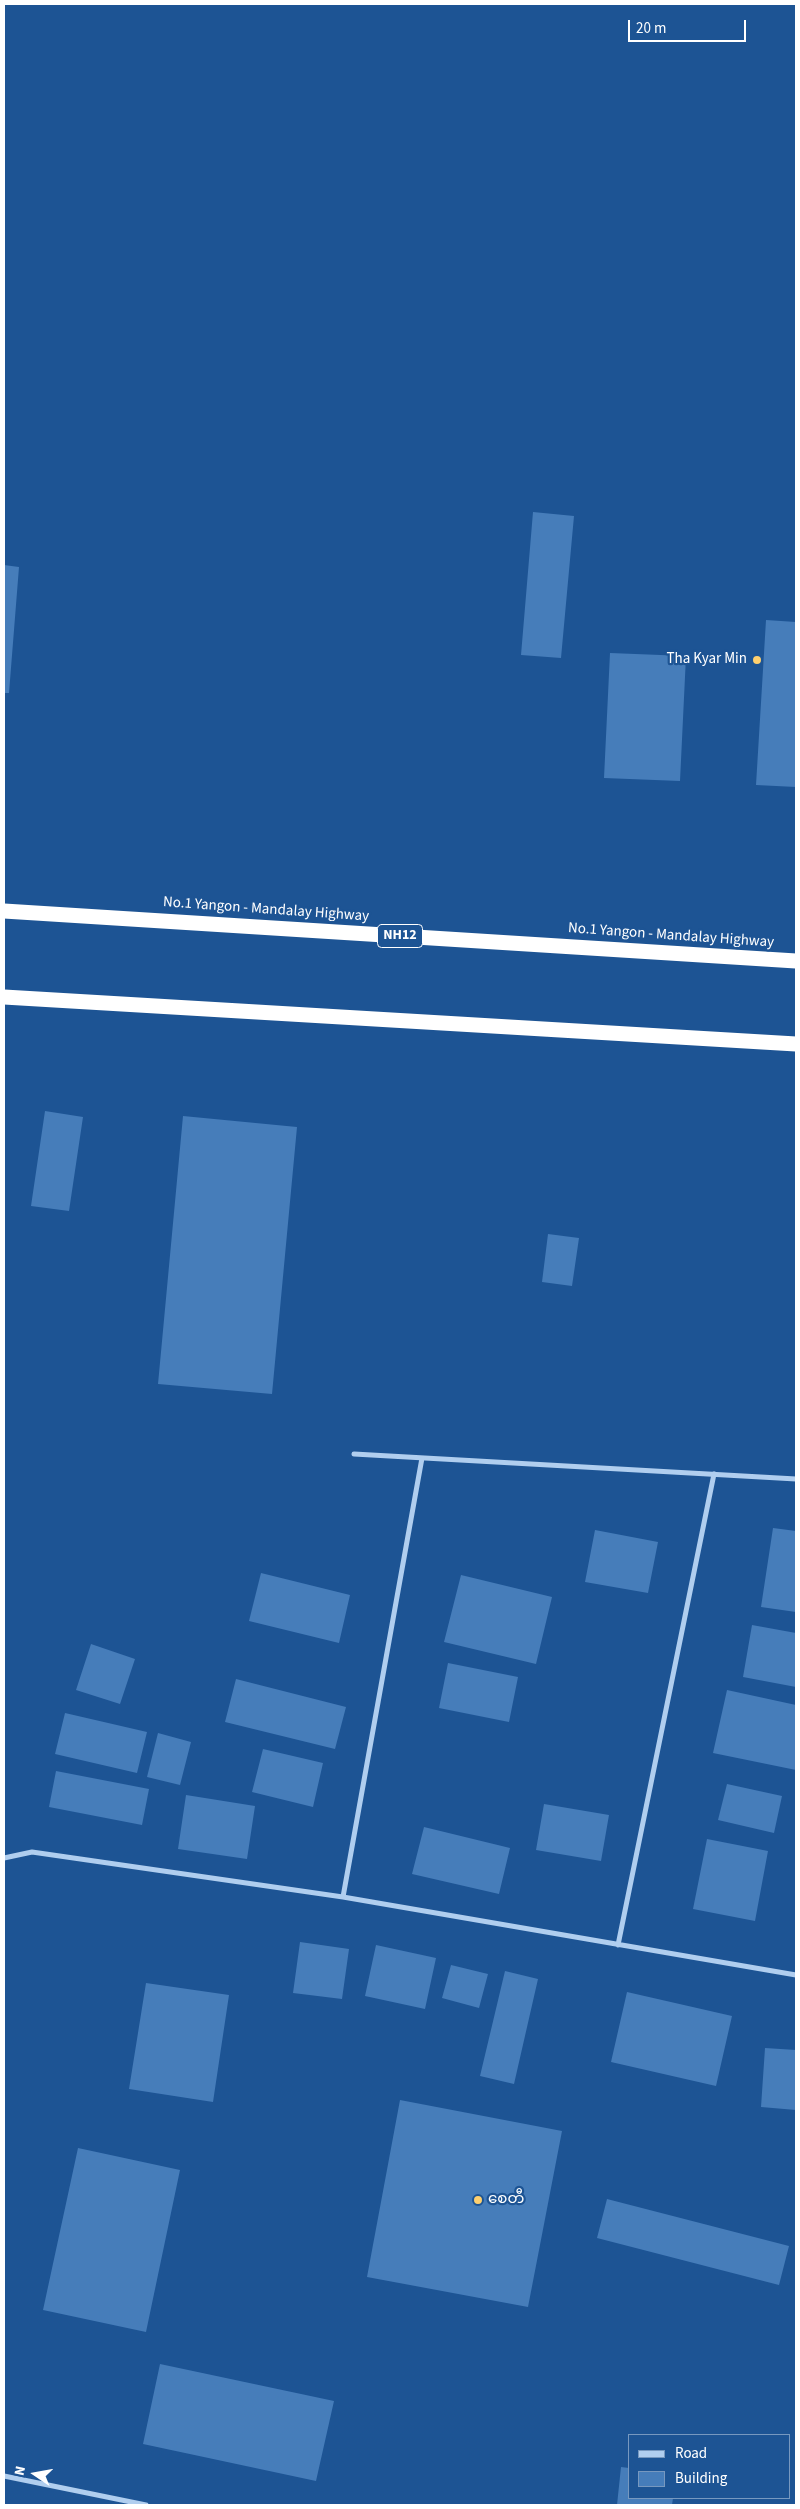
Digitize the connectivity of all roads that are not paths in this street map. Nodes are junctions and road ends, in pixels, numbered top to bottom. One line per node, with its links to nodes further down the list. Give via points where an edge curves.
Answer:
1 (4, 911): 2 (highway, No.1 Yangon - Mandalay Highway / NH12)
2 (796, 961)
3 (4, 997): 4 (highway)
4 (796, 1044)
5 (354, 1454): 6 (street)
6 (422, 1458): 7 (street); 10 (street)
7 (714, 1474): 8 (street); 11 (street)
8 (796, 1479)
9 (4, 1858): 10 (street, via 32,1852)
10 (342, 1897): 11 (street)
11 (618, 1945): 12 (street)
12 (796, 1975)
13 (4, 2476): 14 (street)
14 (146, 2505)

